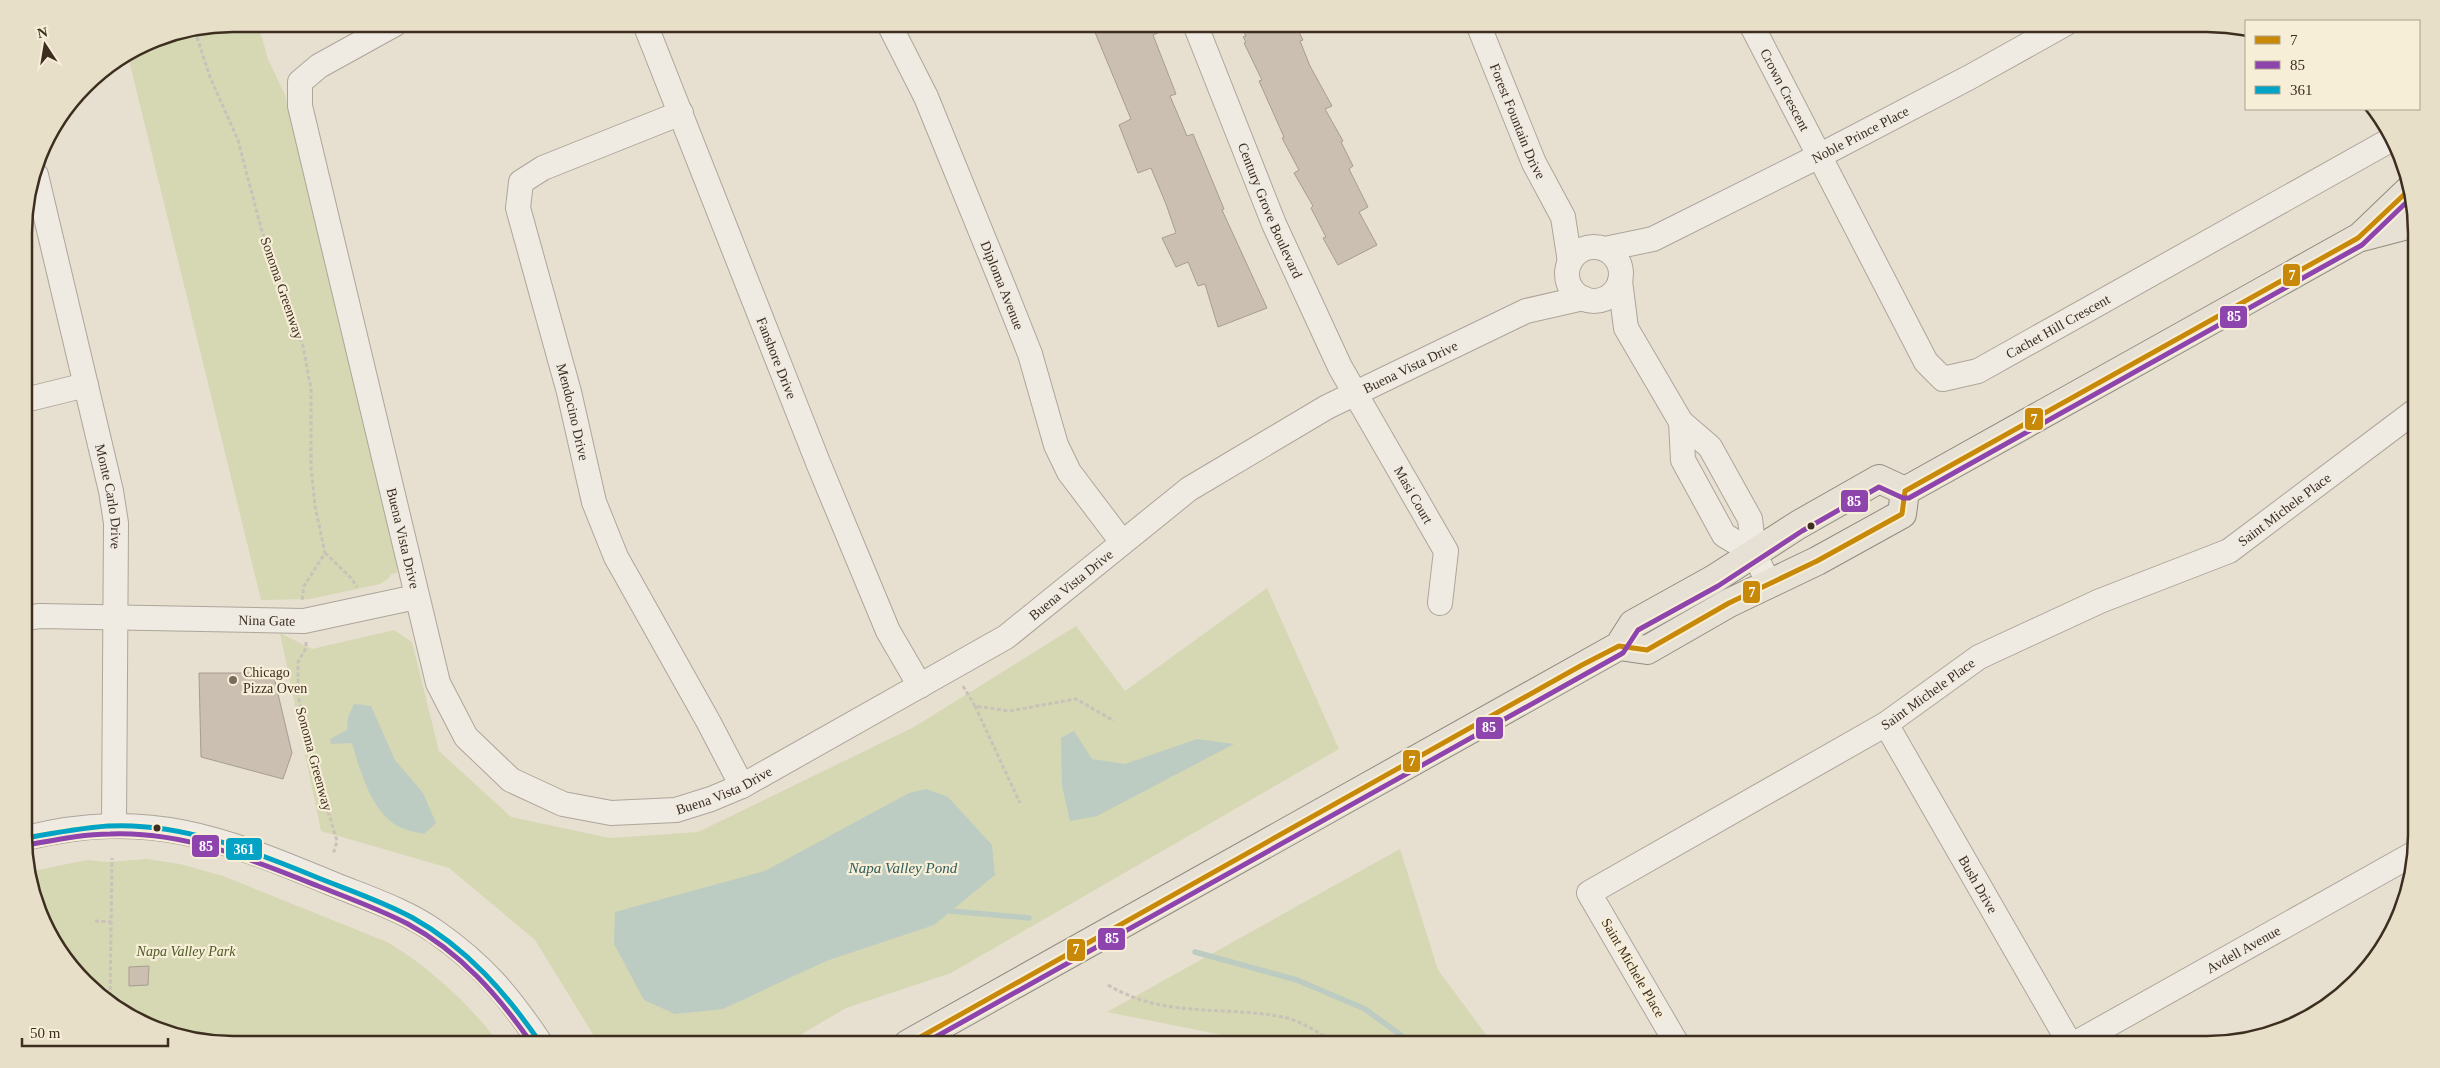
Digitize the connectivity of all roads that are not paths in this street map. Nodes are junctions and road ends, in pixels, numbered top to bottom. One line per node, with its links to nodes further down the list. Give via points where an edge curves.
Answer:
1 (381, 32): 31 (street, Buena Vista Drive, via 319,66 300,82 300,106)
2 (647, 32): 8 (street, Fanshore Drive)
3 (893, 32): 28 (street, Diploma Avenue, via 926,97 1030,354 1056,445 1074,480)
4 (1198, 32): 24 (street, Century Grove Boulevard, via 1274,224)
5 (1481, 32): 13 (street, Forest Fountain Drive, via 1534,163)
6 (1755, 32): 10 (street, Crown Crescent)
7 (2050, 32): 10 (street, Noble Prince Place)
8 (681, 113): 36 (street, Fanshore Drive, via 826,484 888,631); 38 (street, Mendocino Drive, via 543,168 521,182 518,208 594,502 616,557)
9 (2386, 142): 10 (street, Cachet Hill Crescent, via 1978,370 1944,379 1926,362)
10 (1818, 156): 16 (street, Noble Prince Place)
11 (38, 184): 23 (street, Monte Carlo Drive)
12 (2404, 195): 15 (main road)
13 (1563, 217): 17 (street, Forest Fountain Drive); 18 (street, Forest Fountain Drive)
14 (2407, 225): 15 (main road)
15 (2358, 238): 27 (main road)
16 (1653, 240): 17 (street, Noble Prince Place); 19 (street, Noble Prince Place)
17 (1603, 248): 18 (street, via 1594,246 1581,250); 19 (street, via 1619,263)
18 (1569, 266): 20 (street, via 1571,288); 21 (street, Buena Vista Drive)
19 (1621, 280): 20 (street, via 1608,297); 22 (street)
20 (1584, 299): 21 (street, Buena Vista Drive); 22 (street)
21 (1526, 310): 24 (street, Buena Vista Drive)
22 (1626, 328): 29 (street, via 1681,422 1710,447 1750,519)
23 (86, 385): 25 (street); 34 (street, Monte Carlo Drive, via 116,523)
24 (1355, 394): 28 (street, Buena Vista Drive, via 1327,407 1189,489); 32 (street, Masi Court, via 1446,552)
25 (32, 398)
26 (2408, 416): 37 (street, Saint Michele Place, via 2230,551 2100,601 1979,657)
27 (1906, 491): 29 (main road, via 1879,479); 30 (main road, via 1902,514)
28 (1122, 542): 36 (street, Buena Vista Drive, via 1006,637)
29 (1754, 553): 30 (street); 35 (main road, via 1633,624)
30 (1769, 584): 35 (main road, via 1647,650)
31 (416, 597): 34 (street, Nina Gate, via 304,620); 38 (street, Buena Vista Drive, via 438,683 466,737 511,780 563,804 611,813 676,810)
32 (1440, 603)
33 (32, 617): 34 (street, Nina Gate)
34 (117, 618): 39 (street, Monte Carlo Drive)
35 (1619, 646): 43 (main road)
36 (920, 686): 38 (street, Buena Vista Drive)
37 (1886, 724): 44 (street, Saint Michele Place, via 1589,893); 45 (street, Bush Drive)
38 (742, 786)
39 (114, 825): 40 (street); 42 (street, via 173,830 217,840 404,913 434,930 480,968 510,999)
40 (32, 837)
41 (2406, 857): 46 (street, Avdell Avenue)
42 (535, 1036)
43 (922, 1036)
44 (1672, 1036)
45 (2065, 1036)
46 (2088, 1036)

